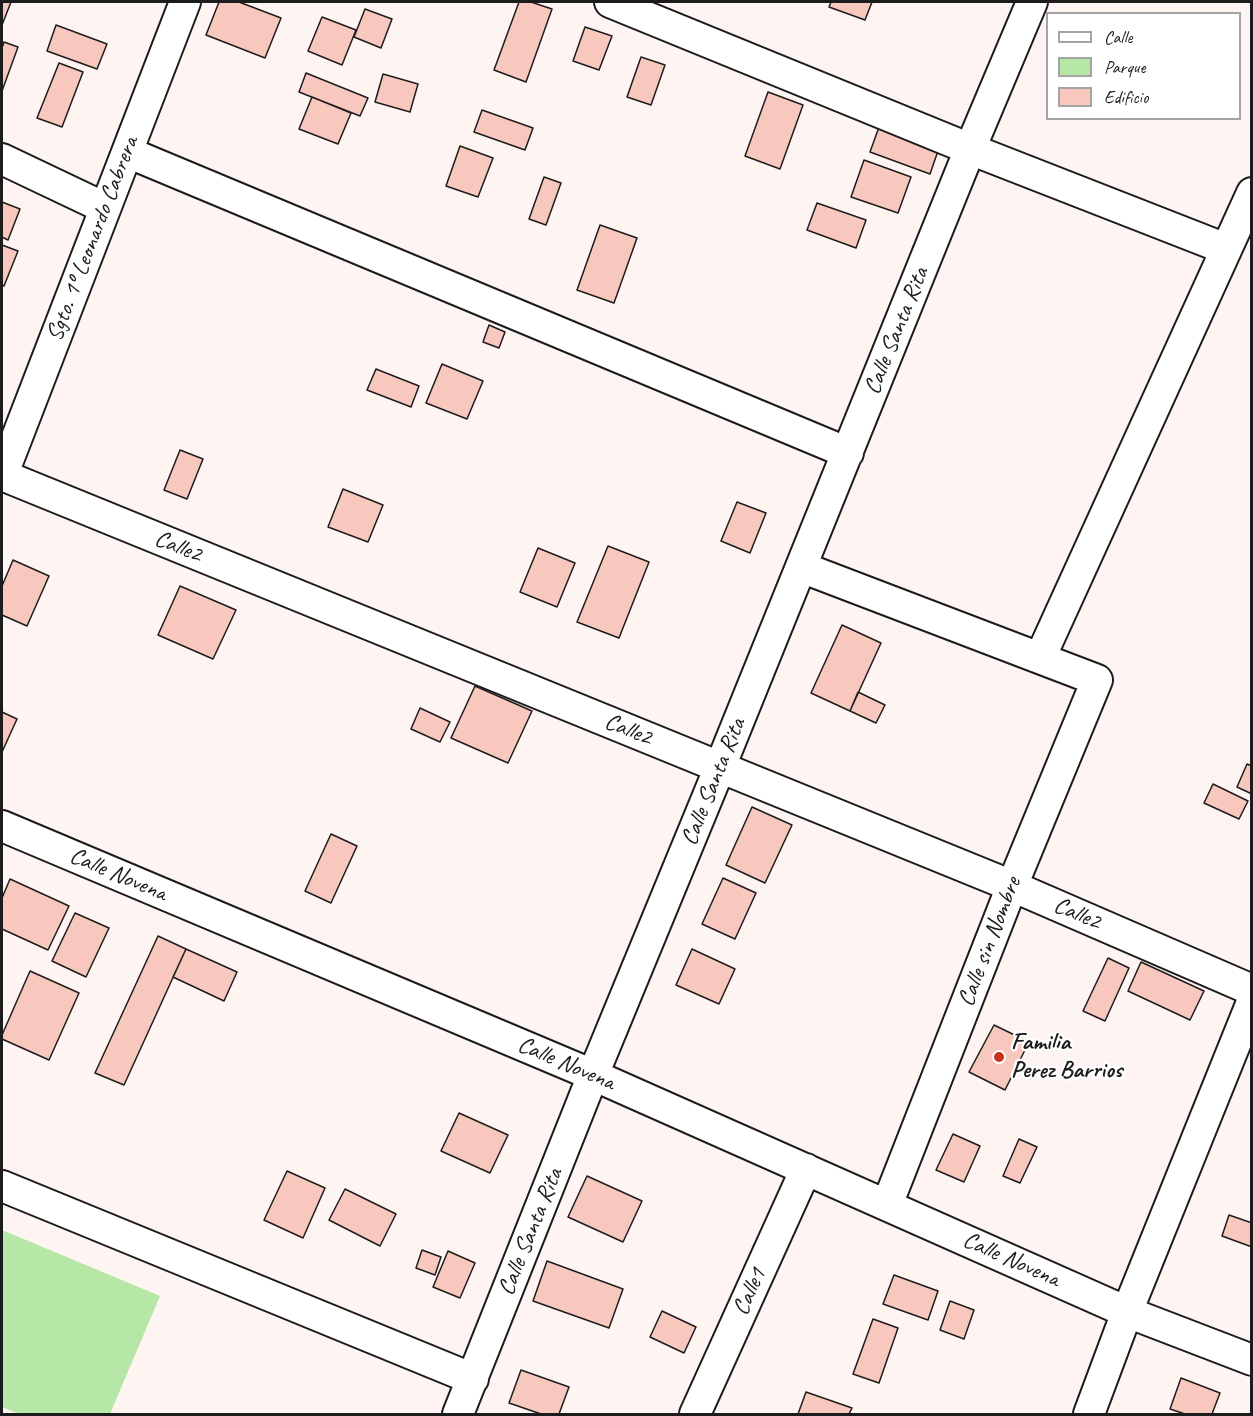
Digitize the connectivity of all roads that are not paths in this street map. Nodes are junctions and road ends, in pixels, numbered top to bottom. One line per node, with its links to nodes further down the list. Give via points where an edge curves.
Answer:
1 (185, 2): 5 (street, Sgto. 1º Leonardo Cabrera)
2 (610, 2): 4 (street)
3 (1032, 2): 4 (street, Calle Santa Rita)
4 (970, 149): 9 (street); 10 (street, Calle Santa Rita)
5 (127, 152): 8 (street, Sgto. 1º Leonardo Cabrera); 10 (street)
6 (2, 159): 8 (street)
7 (1251, 193): 9 (street)
8 (105, 208): 11 (street, Sgto. 1º Leonardo Cabrera)
9 (1226, 249): 13 (street)
10 (848, 453): 12 (street, Calle Santa Rita)
11 (2, 476): 14 (street, Calle2)
12 (801, 567): 13 (street); 14 (street, Calle Santa Rita)
13 (1040, 658): 16 (street, Calle sin Nombre, via 1097,680)
14 (720, 767): 16 (street, Calle2); 19 (street, Calle Santa Rita)
15 (2, 826): 19 (street, Calle Novena)
16 (1012, 886): 17 (street, Calle2); 22 (street, Calle sin Nombre)
17 (1251, 990)
18 (1251, 1002): 23 (street)
19 (593, 1075): 20 (street, Calle Novena); 25 (street, Calle Santa Rita)
20 (806, 1169): 22 (street, Calle Novena); 27 (street, Calle1)
21 (2, 1186): 25 (street)
22 (887, 1205): 23 (street, Calle Novena)
23 (1127, 1312): 24 (street, Calle Novena); 28 (street)
24 (1251, 1360)
25 (473, 1379): 26 (street, Calle Santa Rita)
26 (458, 1414)
27 (695, 1414)
28 (1089, 1414)

